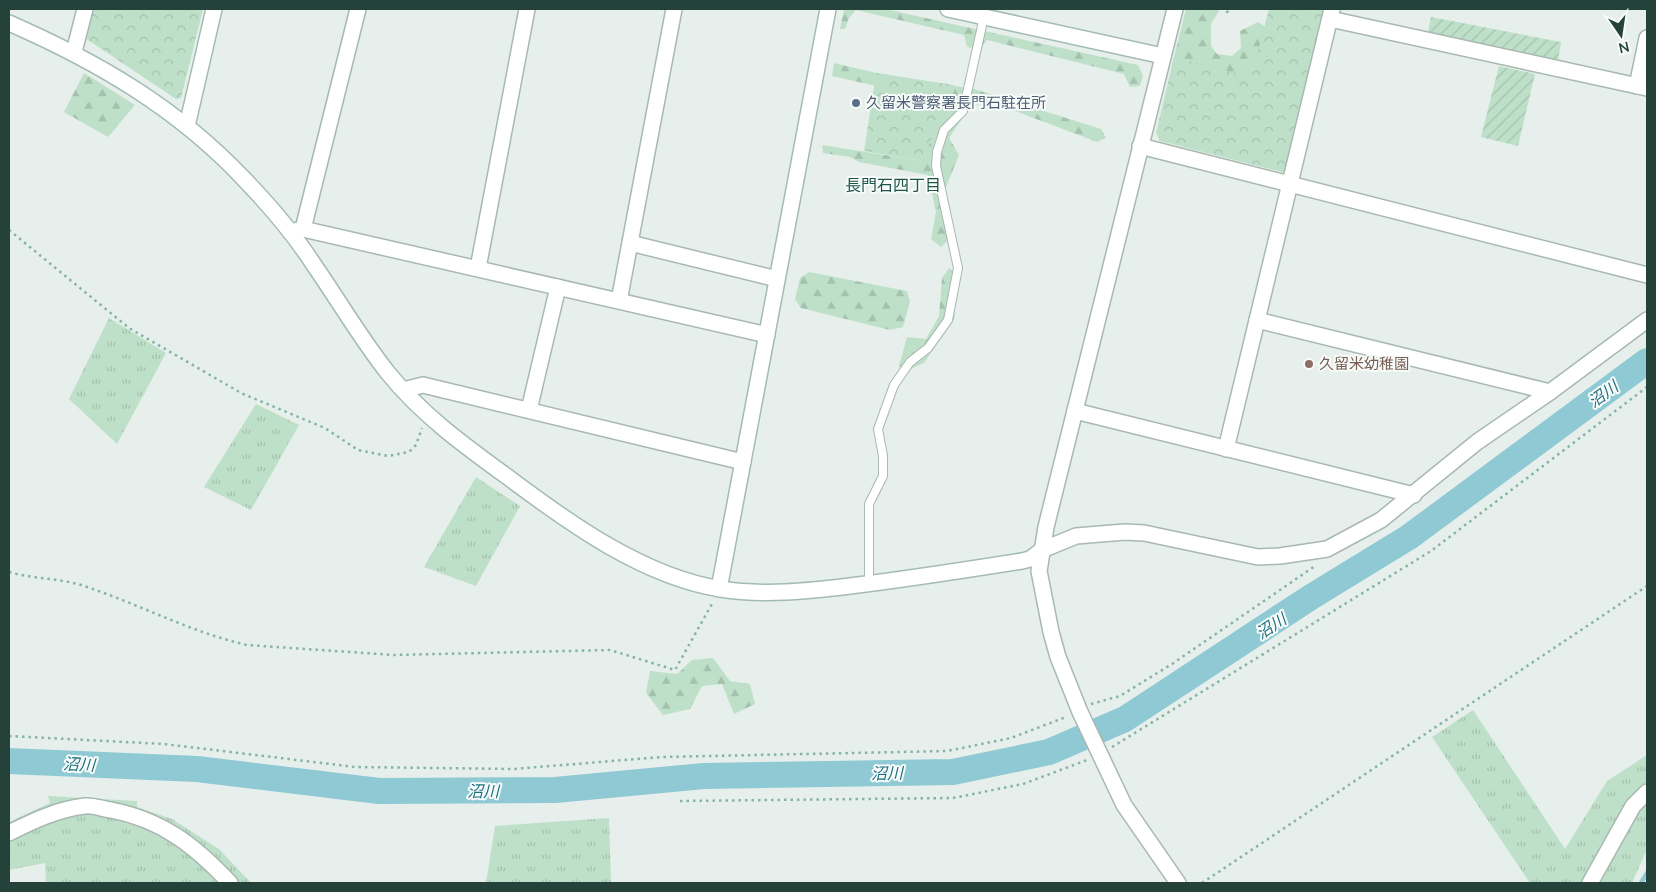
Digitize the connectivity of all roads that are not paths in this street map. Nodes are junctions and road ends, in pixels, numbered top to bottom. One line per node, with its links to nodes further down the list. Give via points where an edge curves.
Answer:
1 (85, 9): 13 (street)
2 (214, 9): 16 (street)
3 (358, 9): 19 (street)
4 (527, 9): 21 (street)
5 (674, 9): 20 (street)
6 (828, 9): 23 (street)
7 (948, 9): 10 (street)
8 (1175, 9): 14 (street)
9 (1331, 14): 15 (street); 18 (street)
10 (984, 17): 14 (street); 37 (lane, via 963,111 944,130 937,152 936,166 958,268 948,320 928,348 910,362 894,386 878,429 883,456 882,476 869,504)
11 (9, 23): 13 (street)
12 (1647, 38): 15 (street)
13 (74, 52): 16 (street, via 149,97)
14 (1163, 56): 17 (street)
15 (1642, 87)
16 (187, 126): 19 (street)
17 (1140, 146): 18 (street); 32 (street)
18 (1290, 184): 22 (street); 26 (street)
19 (296, 230): 21 (street); 29 (street, via 365,343)
20 (630, 243): 23 (street); 25 (street)
21 (478, 268): 24 (street)
22 (1647, 275)
23 (777, 279): 28 (street)
24 (558, 287): 25 (street); 31 (street)
25 (619, 301): 28 (street)
26 (1257, 320): 30 (street); 33 (street)
27 (1647, 320): 30 (street)
28 (767, 335): 34 (street)
29 (403, 390): 31 (street, via 423,385); 38 (street, via 467,448 546,506 640,562 682,579)
30 (1550, 392): 35 (street, via 1477,442)
31 (529, 410): 34 (street)
32 (1075, 412): 33 (street); 36 (street)
33 (1226, 449): 35 (street)
34 (743, 462): 38 (street)
35 (1414, 495): 36 (street, via 1382,520 1327,548 1280,556 1258,556 1125,532 1076,536)
36 (1042, 550): 37 (street, via 1022,561); 42 (street, via 1039,571 1051,632 1080,712 1124,805)
37 (870, 584): 38 (street, via 810,591)
38 (719, 589)
39 (1647, 792): 43 (street, via 1633,806)
40 (9, 833): 41 (street, via 54,813 87,806 132,814 167,828 205,857)
41 (230, 883)
42 (1178, 883)
43 (1590, 883)

